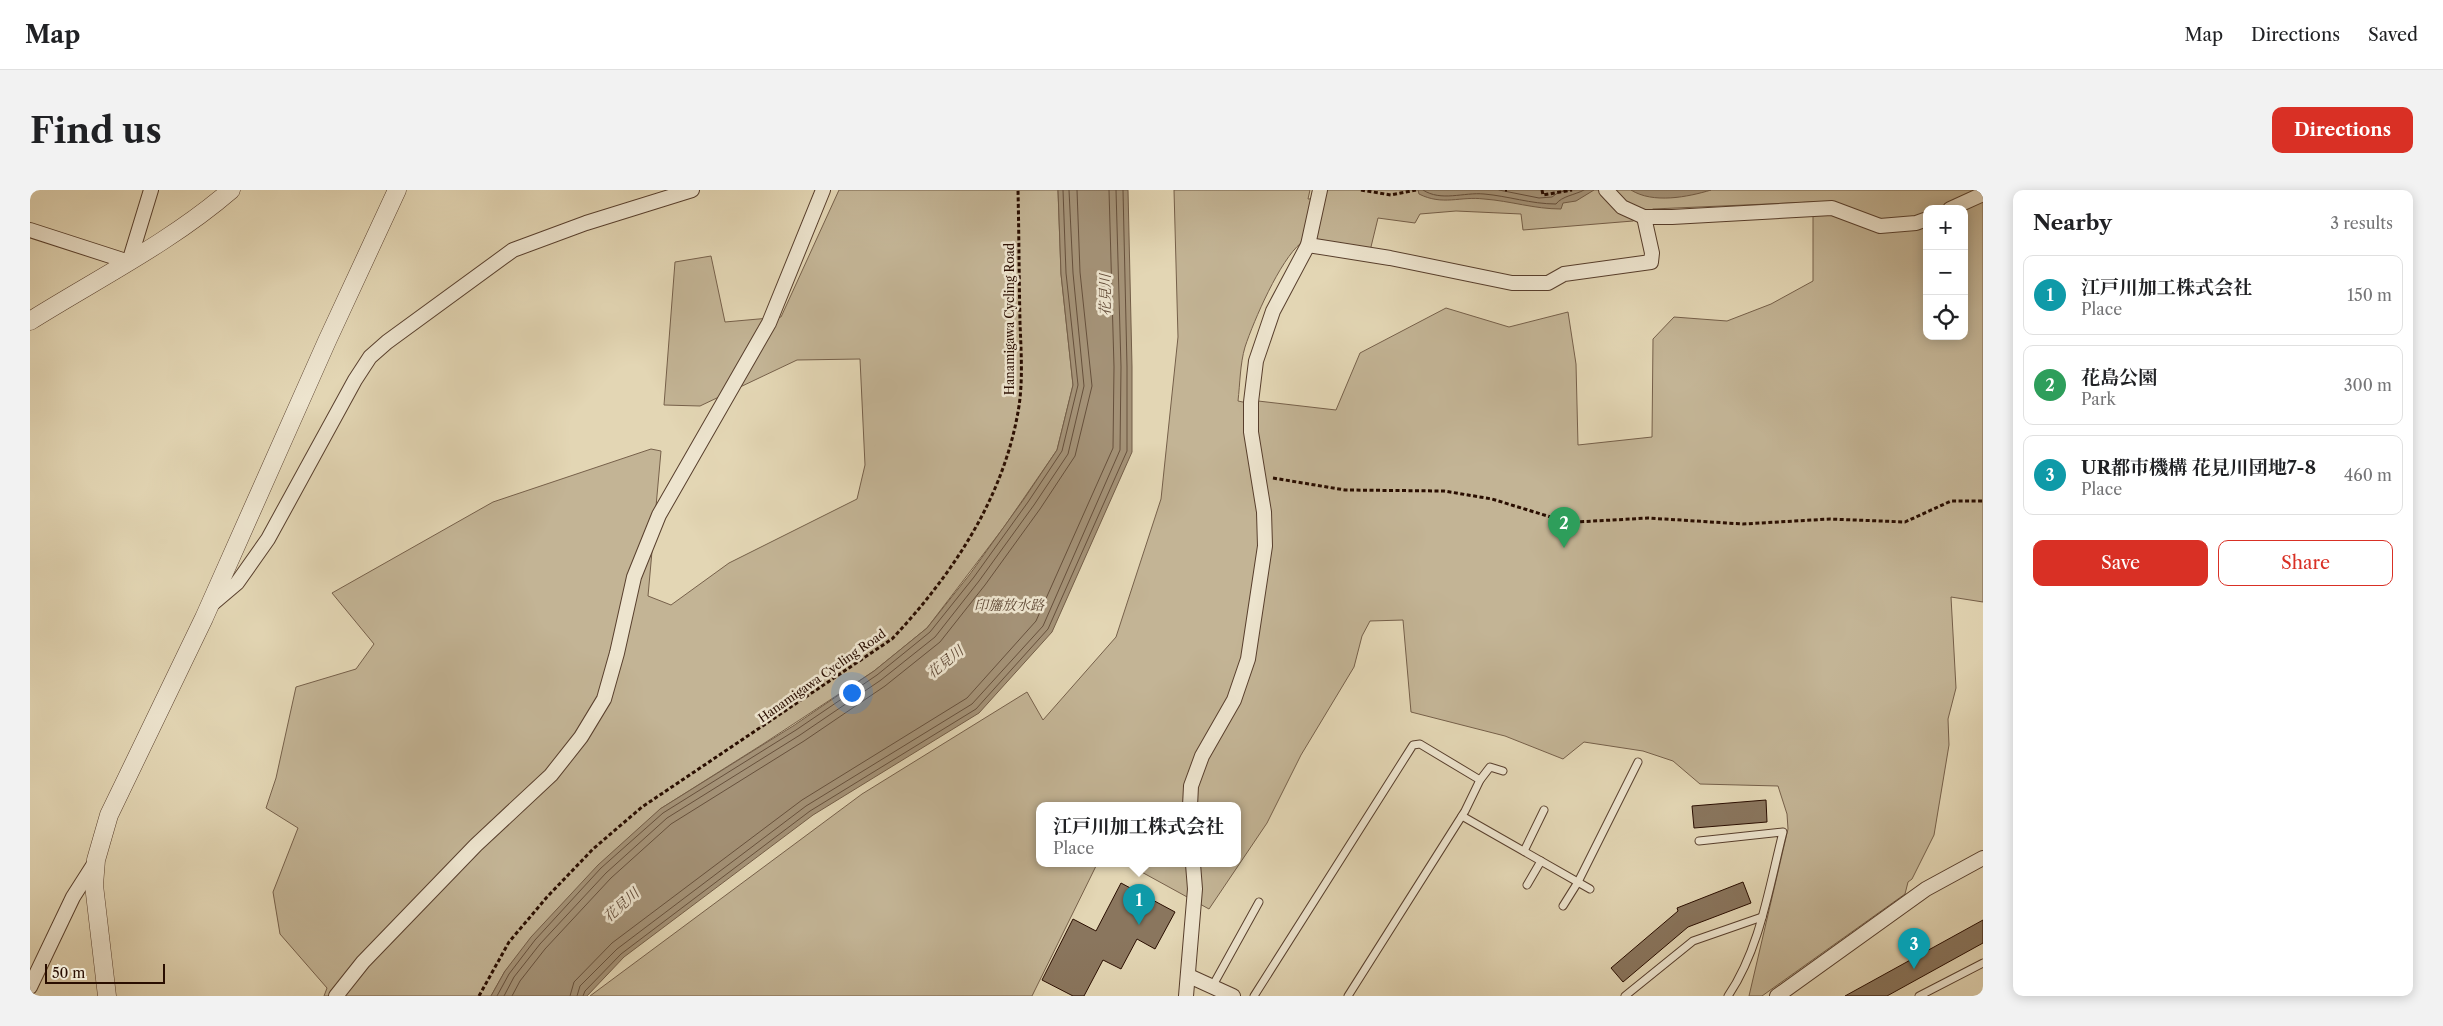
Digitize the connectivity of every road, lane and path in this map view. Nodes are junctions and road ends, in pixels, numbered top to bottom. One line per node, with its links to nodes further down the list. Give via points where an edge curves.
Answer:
1 (151, 190): 19 (street)
2 (231, 190): 19 (street)
3 (398, 190): 23 (street)
4 (692, 190): 23 (street, via 513,250 387,342 370,357 355,380 252,565 237,583)
5 (823, 190): 47 (street, via 769,323 659,515 634,577 604,699 581,737 551,775 476,845 363,962)
6 (1018, 190): 48 (path, Hanamigawa Cycling Road, via 1019,406 995,485 967,544 921,607 892,638 642,807 593,850 509,942)
7 (1320, 190): 18 (street)
8 (1361, 190): 9 (path, via 1390,195)
9 (1416, 190)
10 (1542, 190): 11 (path, via 1543,196)
11 (1572, 190)
12 (1606, 190): 15 (street, via 1622,207)
13 (1983, 194): 14 (street)
14 (1959, 205)
15 (1644, 217): 16 (street, via 1832,208 1880,226); 18 (street, via 1651,262 1564,274 1548,284 1512,283)
16 (1923, 220)
17 (30, 230): 19 (street)
18 (1308, 245): 21 (street, via 1273,311 1256,361 1251,432)
19 (129, 262): 20 (street)
20 (30, 321)
21 (1258, 479): 22 (path, via 1268,477 1345,490 1444,491 1492,498 1577,522 1648,518 1743,524 1830,520 1905,522 1951,501); 27 (street, via 1264,512 1265,546 1248,658 1234,700 1202,756)
22 (1983, 501)
23 (208, 607): 33 (street, via 109,814)
24 (1638, 762): 36 (lane)
25 (1504, 771): 26 (lane, via 1490,767)
26 (1480, 780): 29 (lane); 51 (lane, via 1420,744 1413,745)
27 (1190, 802)
28 (1544, 810): 31 (lane)
29 (1462, 816): 31 (lane); 52 (lane)
30 (1699, 841): 41 (lane, via 1783,832)
31 (1524, 851): 34 (lane)
32 (1983, 858): 55 (street, via 1926,890)
33 (96, 860): 44 (street, via 73,897); 46 (street, via 94,885)
34 (1541, 861): 36 (lane); 37 (lane)
35 (1193, 867): 43 (street, via 1195,889)
36 (1578, 882): 38 (lane); 40 (lane)
37 (1528, 885)
38 (1590, 889)
39 (1259, 902): 45 (lane)
40 (1563, 906)
41 (1762, 917): 53 (lane, via 1693,941); 54 (lane, via 1743,975)
42 (1983, 963): 56 (lane)
43 (1189, 976): 45 (street); 49 (street)
44 (30, 987)
45 (1212, 987): 50 (street)
46 (107, 996)
47 (336, 996)
48 (478, 996)
49 (1186, 996)
50 (1233, 996)
51 (1254, 996)
52 (1348, 996)
53 (1625, 996)
54 (1728, 996)
55 (1777, 996)
56 (1919, 996)

